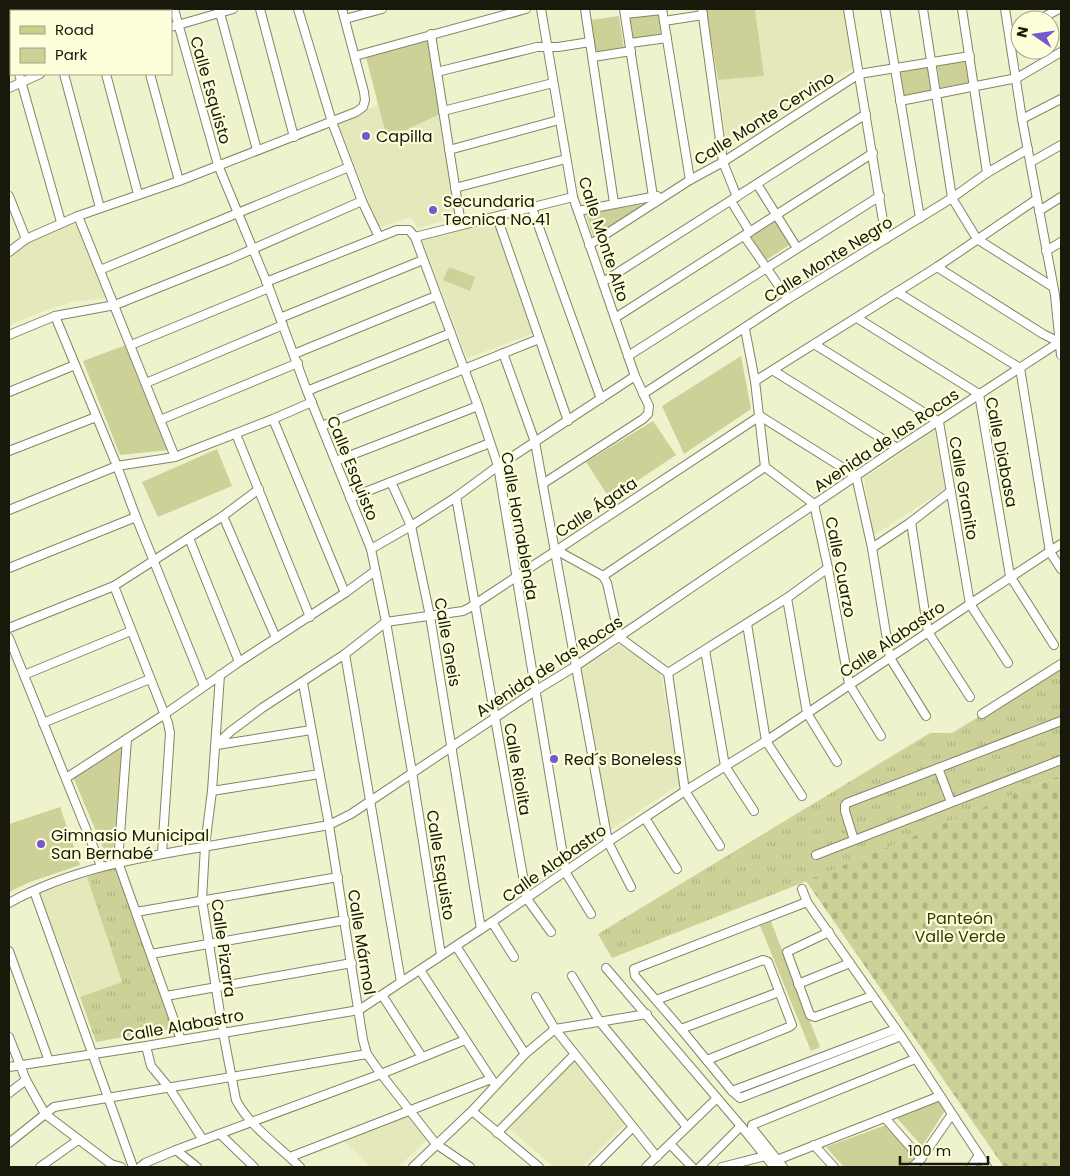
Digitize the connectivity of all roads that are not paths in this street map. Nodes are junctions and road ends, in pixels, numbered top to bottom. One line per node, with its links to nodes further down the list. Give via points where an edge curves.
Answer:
1 (174, 9): 21 (street, Calle Esquisto)
2 (233, 9): 18 (street)
3 (260, 9): 54 (street)
4 (298, 9): 53 (street)
5 (342, 9): 19 (street)
6 (382, 9): 19 (street)
7 (526, 9): 22 (street)
8 (541, 9): 26 (street, Calle Monte Alto)
9 (585, 9): 25 (street)
10 (662, 9): 16 (street); 20 (street)
11 (848, 9): 36 (street)
12 (885, 9): 34 (street)
13 (923, 9): 33 (street)
14 (962, 9): 30 (street)
15 (1005, 9): 23 (street)
16 (624, 12): 27 (street)
17 (703, 12): 20 (street); 61 (street)
18 (220, 13): 21 (street); 57 (street)
19 (345, 19): 29 (street)
20 (664, 21): 24 (street)
21 (174, 26): 63 (street, Calle Esquisto)
22 (432, 34): 29 (street); 35 (street)
23 (1010, 35)
24 (667, 38): 27 (street); 66 (street)
25 (590, 42): 26 (street); 31 (street)
26 (547, 47): 35 (street); 43 (street, Calle Monte Alto)
27 (630, 47): 31 (street); 78 (street)
28 (1061, 52): 42 (street)
29 (355, 56): 53 (street, via 364,92 363,107)
30 (970, 56): 33 (street, Calle Monte Cervino); 44 (street)
31 (593, 57): 80 (street)
32 (1013, 60): 42 (street)
33 (931, 63): 34 (street, Calle Monte Cervino); 46 (street)
34 (894, 68): 36 (street, Calle Monte Cervino); 48 (street)
35 (437, 72): 49 (street)
36 (859, 74): 50 (street); 61 (street, Calle Monte Cervino)
37 (33, 75): 41 (street)
38 (64, 75): 81 (street)
39 (106, 75): 70 (street)
40 (150, 75): 67 (street)
41 (20, 77): 45 (street); 90 (street)
42 (1016, 78): 44 (street); 51 (street)
43 (553, 83): 49 (street); 52 (street, Calle Monte Alto)
44 (974, 86): 46 (street); 65 (street)
45 (9, 88)
46 (937, 93): 48 (street); 75 (street)
47 (1061, 99): 51 (street)
48 (900, 100): 89 (street)
49 (442, 111): 58 (street)
50 (866, 114): 59 (street); 68 (street)
51 (1022, 119): 56 (street)
52 (559, 120): 58 (street); 60 (street, Calle Monte Alto)
53 (332, 122): 54 (street); 64 (street)
54 (294, 137): 57 (street)
55 (1061, 145): 62 (street)
56 (1028, 149): 62 (street); 65 (street, Calle Monte Negro)
57 (257, 150): 63 (street)
58 (449, 150): 69 (street)
59 (872, 153): 72 (street); 87 (street)
60 (566, 159): 69 (street); 73 (street, Calle Monte Alto)
61 (723, 162): 66 (street, Calle Monte Cervino); 76 (street)
62 (1031, 162): 77 (street)
63 (218, 165): 67 (street); 85 (street, Calle Esquisto)
64 (349, 167): 79 (street); 85 (street)
65 (987, 173): 75 (street, Calle Monte Negro)
66 (690, 180): 78 (street, Calle Monte Cervino)
67 (179, 181): 70 (street)
68 (757, 184): 76 (street); 87 (street)
69 (455, 188): 91 (street)
70 (138, 194): 81 (street)
71 (9, 196): 95 (street)
72 (880, 196): 96 (street); 100 (street)
73 (573, 197): 82 (street); 84 (street, Calle Monte Alto)
74 (1061, 197): 83 (street)
75 (952, 198): 89 (street, Calle Monte Negro); 97 (street)
76 (734, 199): 92 (street); 108 (street)
77 (1037, 199): 83 (street); 97 (street)
78 (654, 200): 80 (street); 99 (street)
79 (362, 201): 93 (street); 101 (street)
80 (614, 204): 84 (street)
81 (100, 208): 86 (street)
82 (532, 208): 88 (street); 142 (street)
83 (1039, 210): 102 (street)
84 (578, 211): 99 (street, Calle Monte Alto)
85 (237, 212): 101 (street, Calle Esquisto); 107 (street)
86 (78, 216): 90 (street); 107 (street)
87 (776, 216): 92 (street); 100 (street)
88 (497, 217): 91 (street); 122 (street)
89 (920, 218): 96 (street, Calle Monte Negro)
90 (61, 222): 95 (street)
91 (461, 224): 94 (street)
92 (747, 235): 106 (street); 116 (street)
93 (378, 237): 94 (street, via 406,228); 109 (street)
94 (415, 237): 104 (street, Calle Hornablenda)
95 (26, 239): 103 (street)
96 (886, 239): 113 (street, Calle Monte Negro)
97 (977, 239): 105 (street); 110 (street)
98 (1061, 242): 102 (street)
99 (590, 245): 108 (street, Calle Monte Alto)
100 (797, 248): 106 (street)
101 (252, 249): 109 (street, Calle Esquisto); 114 (street)
102 (1046, 251): 110 (street)
103 (9, 252)
104 (423, 260): 112 (street, Calle Hornablenda); 118 (street)
105 (937, 267): 111 (street); 123 (street)
106 (767, 268): 113 (street); 129 (street)
107 (100, 270): 114 (street)
108 (603, 282): 116 (street, Calle Monte Alto)
109 (267, 285): 118 (street, Calle Esquisto); 125 (street)
110 (1056, 291): 123 (street)
111 (897, 292): 117 (street); 132 (street)
112 (436, 296): 120 (street, Calle Hornablenda); 127 (street)
113 (788, 300): 119 (street, Calle Monte Negro)
114 (115, 305): 115 (street); 125 (street)
115 (55, 316): 121 (street); 131 (street)
116 (615, 318): 129 (street, Calle Monte Alto)
117 (857, 318): 124 (street); 141 (street, Calle Diabasa)
118 (281, 322): 127 (street, Calle Esquisto); 137 (street)
119 (745, 329): 136 (street); 140 (street, Calle Monte Negro)
120 (451, 333): 133 (street, Calle Hornablenda); 138 (street)
121 (9, 334)
122 (539, 339): 126 (street); 149 (street)
123 (1060, 342): 128 (street); 132 (street, Avenida de las Rocas)
124 (814, 344): 134 (street); 150 (street, Calle Granito)
125 (131, 345): 137 (street)
126 (503, 353): 133 (street); 153 (street)
127 (294, 354): 130 (street, Calle Esquisto)
128 (1061, 355)
129 (628, 356): 135 (street, Calle Monte Alto)
130 (298, 363): 138 (street, Calle Esquisto); 148 (street)
131 (75, 365): 139 (street); 146 (street)
132 (1020, 368): 141 (street, Avenida de las Rocas); 180 (street)
133 (465, 370): 144 (street, Calle Hornablenda); 151 (street)
134 (774, 371): 136 (street); 155 (street)
135 (635, 376): 140 (street, Calle Monte Alto); 142 (street)
136 (755, 381): 145 (street)
137 (146, 382): 148 (street)
138 (307, 391): 143 (street, Calle Esquisto)
139 (9, 392)
140 (643, 394): 164 (street, Calle Monte Alto, via 649,406 643,419)
141 (979, 394): 150 (street, Avenida de las Rocas); 188 (street, Calle Diabasa)
142 (601, 399): 149 (street)
143 (312, 402): 147 (street); 151 (street, Calle Esquisto)
144 (478, 406): 154 (street, Calle Hornablenda); 158 (street)
145 (760, 416): 161 (street); 162 (street); 179 (street, Calle Ágata)
146 (96, 417): 156 (street); 159 (street)
147 (273, 419): 152 (street); 190 (street)
148 (160, 420): 157 (street)
149 (568, 421): 153 (street)
150 (939, 422): 155 (street, Avenida de las Rocas); 166 (street, Calle Granito)
151 (322, 426): 158 (street, Calle Esquisto)
152 (236, 434): 157 (street); 165 (street)
153 (535, 442): 160 (street); 164 (street)
154 (490, 443): 160 (street, Calle Hornablenda); 163 (street)
155 (897, 448): 162 (street, Avenida de las Rocas)
156 (9, 451)
157 (175, 457): 159 (street)
158 (336, 461): 168 (street, Calle Esquisto)
159 (117, 466): 170 (street); 172 (street)
160 (498, 466): 167 (street); 186 (street, Calle Hornablenda)
161 (765, 467): 169 (street, Calle Cuarzo); 187 (street)
162 (856, 476): 169 (street, Avenida de las Rocas); 177 (street)
163 (391, 482): 168 (street); 174 (street, Calle Gneis)
164 (544, 483): 179 (street)
165 (259, 489): 171 (street); 195 (street)
166 (951, 491): 173 (street); 193 (street, Calle Granito)
167 (456, 497): 174 (street); 192 (street, Calle Riolita)
168 (350, 498): 178 (street, Calle Esquisto)
169 (814, 504): 183 (street, Calle Cuarzo); 201 (street, Avenida de las Rocas)
170 (9, 510)
171 (223, 516): 175 (street); 203 (street)
172 (136, 518): 181 (street); 182 (street)
173 (911, 522): 177 (street); 200 (street)
174 (411, 526): 178 (street); 194 (street, Calle Gneis)
175 (189, 538): 181 (street); 208 (street)
176 (1061, 544): 180 (street, Calle Alabastro)
177 (872, 548): 207 (street)
178 (371, 549): 185 (street, Calle Esquisto)
179 (556, 550): 186 (street, Calle Ágata); 187 (street); 211 (street)
180 (1050, 552): 184 (street); 188 (street, Calle Alabastro)
181 (154, 560): 189 (street); 218 (street)
182 (9, 568)
183 (828, 568): 191 (street); 217 (street, Calle Cuarzo)
184 (1061, 569)
185 (375, 571): 190 (street); 196 (street, Calle Esquisto)
186 (516, 576): 192 (street, Calle Ágata); 219 (street, Calle Hornablenda)
187 (603, 576): 201 (street)
188 (1010, 576): 193 (street, Calle Alabastro); 204 (street, Calle Diabasa)
189 (114, 586): 198 (street); 199 (street)
190 (345, 593): 195 (street)
191 (787, 598): 197 (street); 221 (street)
192 (475, 604): 194 (street, Calle Ágata, via 463,611); 225 (street, Calle Riolita)
193 (970, 604): 200 (street, Calle Alabastro); 209 (street, Calle Granito)
194 (430, 616): 196 (street, Calle Ágata); 233 (street, Calle Gneis)
195 (310, 617): 203 (street)
196 (386, 622): 206 (street); 238 (street, Calle Esquisto)
197 (747, 624): 205 (street); 231 (street)
198 (9, 628)
199 (131, 631): 213 (street); 215 (street)
200 (928, 632): 207 (street, Calle Alabastro); 220 (street)
201 (619, 637): 211 (street, Avenida de las Rocas); 212 (street)
202 (9, 638): 213 (street)
203 (276, 638): 208 (street)
204 (1054, 645)
205 (705, 650): 212 (street); 236 (street)
206 (345, 654): 216 (street); 244 (street)
207 (890, 658): 217 (street, Calle Alabastro); 224 (street)
208 (239, 662): 214 (street)
209 (1008, 663)
210 (1061, 664): 223 (street)
211 (576, 666): 219 (street, Avenida de las Rocas); 250 (street)
212 (668, 673): 242 (street)
213 (24, 675): 227 (street)
214 (220, 675): 218 (street); 232 (street, Calle Pizarra)
215 (150, 678): 222 (street); 227 (street)
216 (303, 683): 228 (street, Calle Mármol); 232 (street, via 231,730)
217 (849, 684): 221 (street, Calle Alabastro); 229 (street, Calle Cuarzo)
218 (204, 686): 222 (street)
219 (535, 691): 225 (street, Avenida de las Rocas); 258 (street, Calle Hornablenda)
220 (970, 697)
221 (807, 713): 231 (street, Calle Alabastro); 235 (street)
222 (165, 714): 230 (street); 253 (street, via 170,733)
223 (982, 714)
224 (926, 716)
225 (495, 718): 233 (street, Avenida de las Rocas); 263 (street, Calle Riolita)
226 (1061, 720): 237 (street)
227 (43, 722): 240 (street)
228 (311, 730): 232 (street); 239 (street, Calle Mármol)
229 (880, 736)
230 (127, 739): 240 (street); 255 (street)
231 (766, 741): 236 (street, Calle Alabastro); 243 (street)
232 (216, 745): 241 (street, Calle Pizarra)
233 (452, 746): 238 (street, Avenida de las Rocas); 271 (street, Calle Gneis)
234 (1061, 760): 245 (street)
235 (838, 762)
236 (725, 766): 242 (street, Calle Alabastro); 246 (street)
237 (938, 768): 245 (street); 249 (street, via 845,805)
238 (412, 772): 244 (street, Avenida de las Rocas); 278 (street, Calle Esquisto)
239 (319, 774): 241 (street); 248 (street, Calle Mármol)
240 (66, 778): 256 (street)
241 (212, 791): 251 (street, Calle Pizarra)
242 (685, 791): 247 (street, Calle Alabastro); 252 (street)
243 (802, 796)
244 (371, 802): 248 (street, Avenida de las Rocas); 285 (street)
245 (951, 802): 249 (street)
246 (754, 810)
247 (645, 818): 250 (street, Calle Alabastro); 257 (street)
248 (330, 825): 251 (street, Avenida de las Rocas); 259 (street, Calle Mármol)
249 (854, 840): 254 (street)
250 (608, 842): 258 (street, Calle Alabastro); 260 (street)
251 (205, 846): 253 (street, Avenida de las Rocas); 264 (street, Calle Pizarra)
252 (720, 846)
253 (162, 853): 255 (street, Avenida de las Rocas)
254 (816, 855)
255 (118, 862): 256 (street, Avenida de las Rocas); 267 (street)
256 (101, 866): 262 (street, Avenida de las Rocas)
257 (677, 870)
258 (566, 873): 263 (street, Calle Alabastro); 268 (street)
259 (338, 877): 264 (street); 269 (street, Calle Mármol)
260 (631, 887)
261 (802, 889): 265 (street)
262 (34, 891): 266 (street, Avenida de las Rocas); 307 (street)
263 (527, 899): 270 (street, Calle Alabastro); 272 (street)
264 (202, 900): 267 (street); 274 (street, Calle Pizarra)
265 (807, 902): 273 (street); 293 (street, via 634,969 633,973)
266 (9, 903)
267 (136, 912): 277 (street)
268 (591, 914)
269 (345, 920): 274 (street); 280 (street, Calle Mármol)
270 (492, 922): 271 (street, Calle Alabastro); 279 (street)
271 (481, 929): 275 (street, Calle Alabastro)
272 (551, 932)
273 (829, 932): 281 (street); 286 (street, via 786,952)
274 (209, 944): 277 (street); 287 (street, Calle Pizarra)
275 (456, 946): 278 (street, Calle Alabastro); 306 (street)
276 (9, 950): 312 (street)
277 (151, 954): 290 (street)
278 (441, 955): 283 (street, Calle Alabastro)
279 (514, 957)
280 (352, 963): 287 (street); 294 (street, Calle Mármol)
281 (850, 964): 286 (street); 292 (street)
282 (606, 968): 295 (street)
283 (420, 970): 285 (street, Calle Alabastro); 303 (street)
284 (572, 976): 296 (street)
285 (401, 982): 289 (street, Calle Alabastro)
286 (798, 984): 292 (street, via 812,1017)
287 (216, 988): 290 (street); 299 (street, Calle Pizarra)
288 (779, 992): 293 (street, via 766,960 763,960); 298 (street); 311 (street, via 792,1025)
289 (382, 994): 294 (street, Calle Alabastro); 309 (street)
290 (166, 996): 302 (street)
291 (536, 996): 297 (street)
292 (872, 996): 300 (street)
293 (656, 1000): 298 (street)
294 (359, 1010): 299 (street, Calle Alabastro); 305 (street, Calle Mármol)
295 (647, 1014): 296 (street); 323 (street)
296 (600, 1022): 297 (street); 332 (street)
297 (555, 1029): 306 (street); 308 (street)
298 (681, 1029): 311 (street)
299 (223, 1032): 302 (street, Calle Alabastro); 316 (street, Calle Pizarra)
300 (898, 1033): 310 (street); 311 (street, via 732,1092)
301 (9, 1037): 313 (street)
302 (181, 1040): 304 (street, Calle Alabastro)
303 (465, 1040): 309 (street); 318 (street)
304 (146, 1046): 307 (street, Calle Alabastro); 319 (street, via 151,1066)
305 (367, 1054): 315 (street, Calle Mármol); 316 (street)
306 (525, 1054): 318 (street)
307 (93, 1055): 312 (street, Calle Alabastro); 322 (street)
308 (574, 1055): 331 (street); 333 (street)
309 (422, 1057): 315 (street)
310 (915, 1058): 321 (street); 347 (street, via 751,1126)
311 (707, 1060)
312 (49, 1061): 313 (street, Calle Alabastro)
313 (20, 1065): 314 (street, Calle Alabastro); 317 (street)
314 (9, 1067)
315 (381, 1074): 325 (street, Calle Mármol); 329 (street)
316 (231, 1077): 319 (street); 329 (street, Calle Pizarra, via 236,1100)
317 (26, 1080): 320 (street); 326 (street)
318 (493, 1082): 324 (street); 325 (street)
319 (170, 1089): 322 (street); 336 (street)
320 (9, 1093)
321 (940, 1096): 327 (street); 328 (street)
322 (108, 1098): 326 (street, via 54,1107); 351 (street)
323 (717, 1098): 330 (street); 332 (street)
324 (472, 1110): 333 (street); 338 (street)
325 (409, 1111): 338 (street, Calle Mármol); 344 (street)
326 (45, 1114): 335 (street); 337 (street)
327 (952, 1114): 342 (street); 346 (street)
328 (885, 1118): 340 (street); 346 (street)
329 (252, 1122): 334 (street); 344 (street, Calle Pizarra)
330 (741, 1126): 343 (street); 362 (street)
331 (633, 1127): 345 (street); 359 (street)
332 (687, 1127): 339 (street)
333 (497, 1132): 358 (street)
334 (220, 1134): 336 (street); 354 (street)
335 (78, 1140): 348 (street); 349 (street)
336 (203, 1140): 341 (street)
337 (9, 1143)
338 (436, 1144): 356 (street); 357 (street, Calle Mármol)
339 (670, 1144): 345 (street); 361 (street)
340 (814, 1145): 347 (street); 365 (street)
341 (176, 1150): 352 (street); 353 (street)
342 (979, 1155): 367 (street); 368 (street)
343 (765, 1156): 347 (street); 363 (street)
344 (290, 1157): 355 (street, Calle Pizarra)
345 (657, 1157): 360 (street)
346 (921, 1159): 366 (street)
347 (775, 1164): 364 (street)
348 (108, 1166): 350 (street)
349 (40, 1167)
350 (121, 1167)
351 (133, 1167)
352 (140, 1167)
353 (197, 1167)
354 (254, 1167)
355 (300, 1167)
356 (412, 1167)
357 (470, 1167)
358 (539, 1167)
359 (593, 1167)
360 (646, 1167)
361 (692, 1167)
362 (700, 1167)
363 (722, 1167)
364 (783, 1167)
365 (834, 1167)
366 (912, 1167)
367 (971, 1167)
368 (988, 1167)

